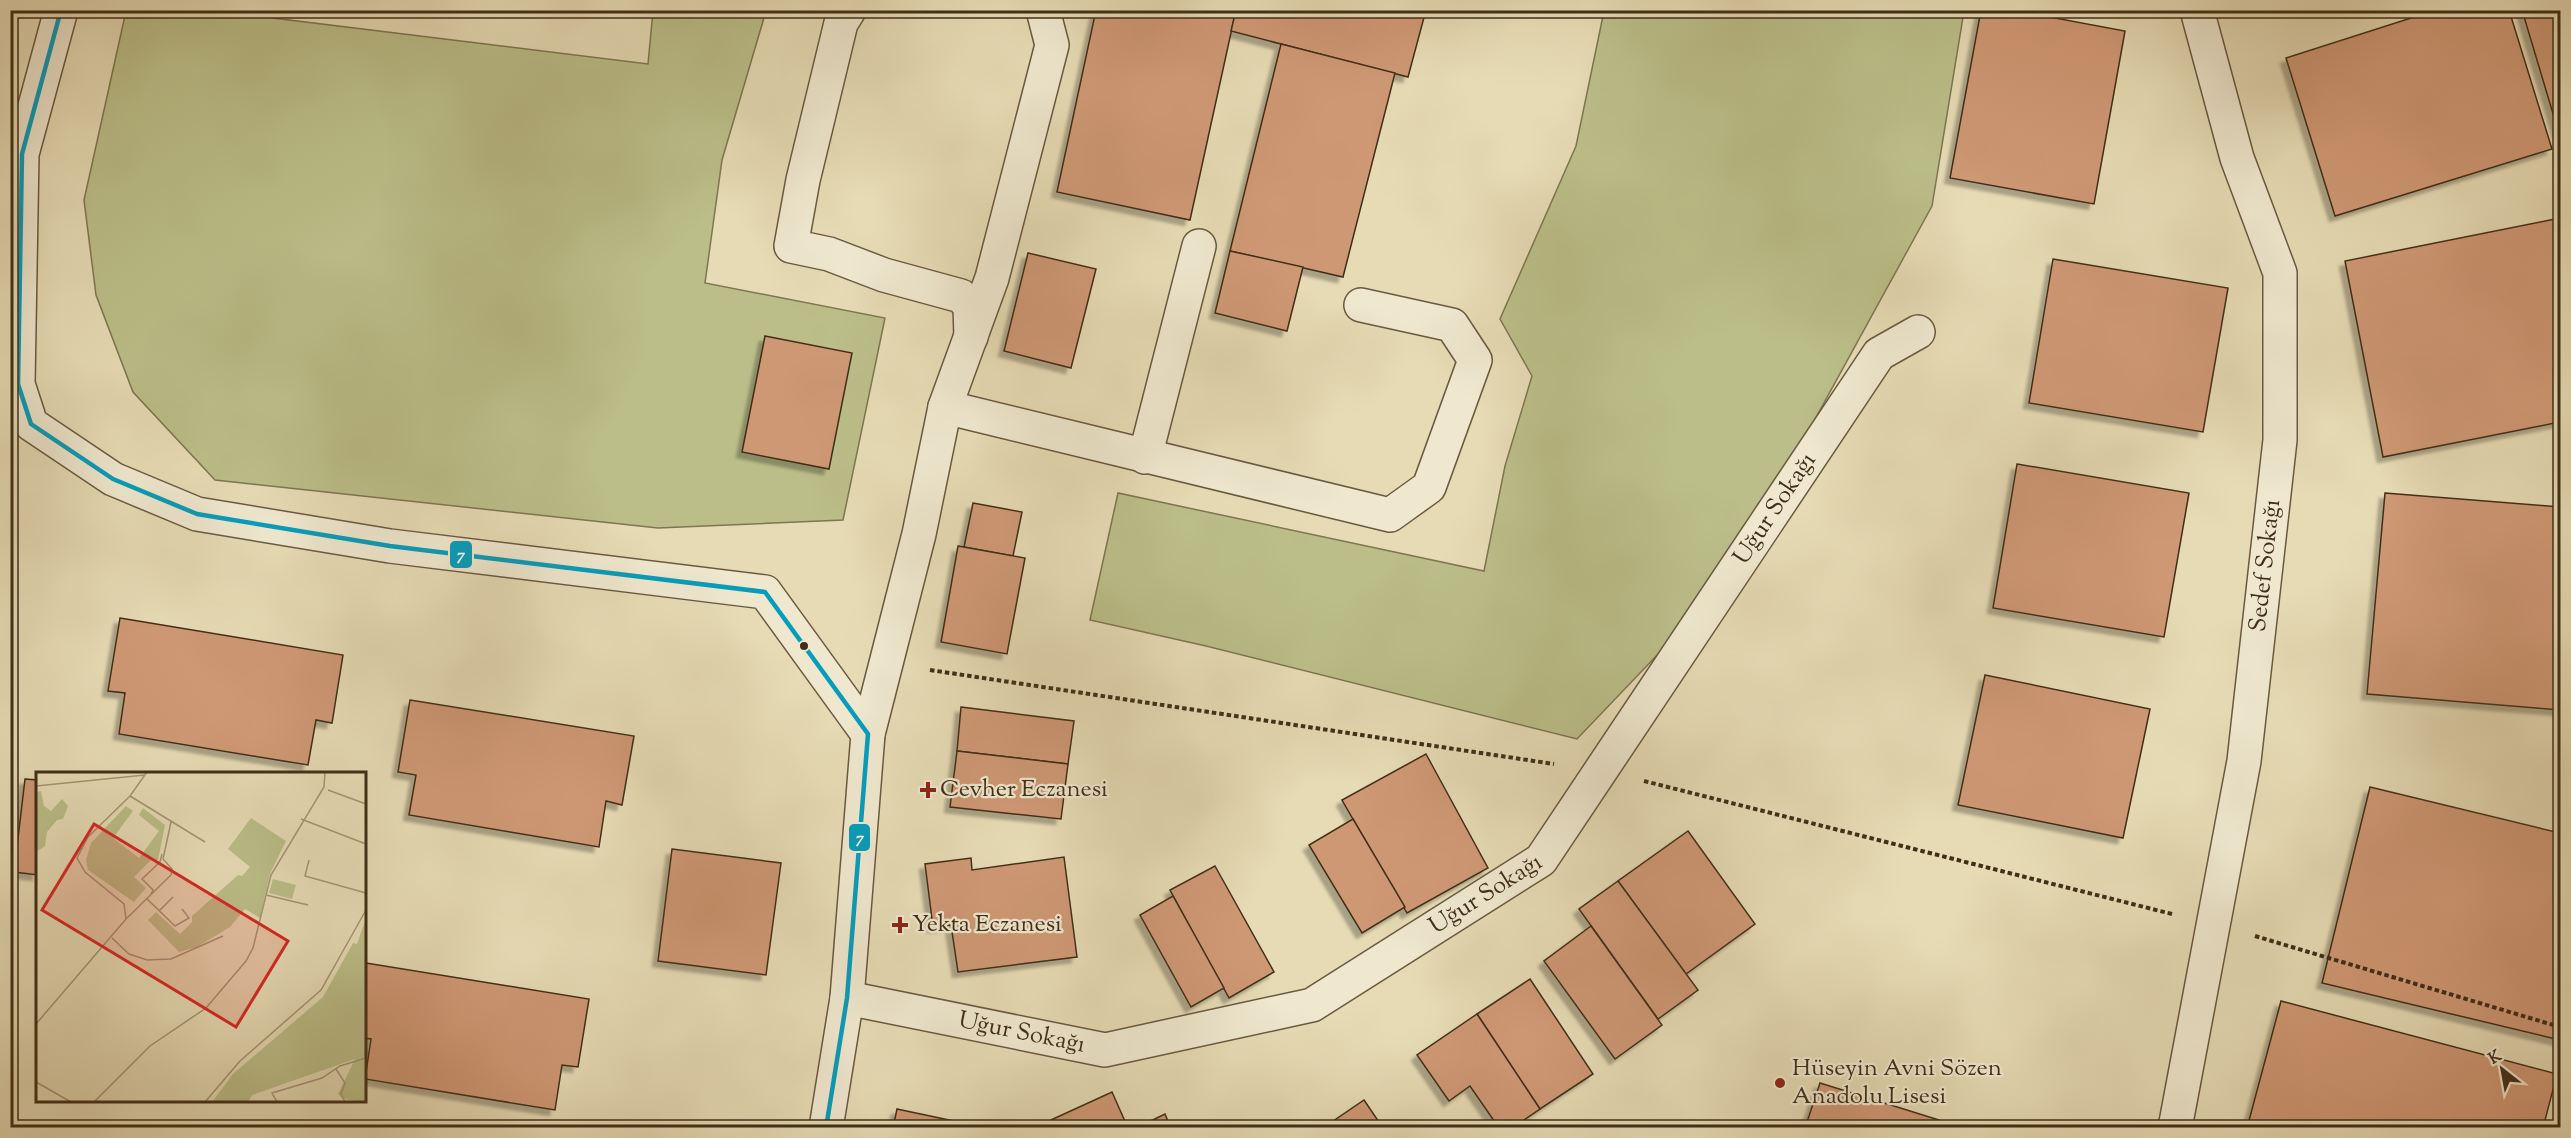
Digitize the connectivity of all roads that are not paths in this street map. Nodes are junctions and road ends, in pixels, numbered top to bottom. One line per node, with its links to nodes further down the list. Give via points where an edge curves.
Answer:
1 (61, 10): 11 (street, via 22,154 18,384 31,424 114,479 197,514 390,546 765,592)
2 (849, 10): 8 (street, via 841,23 791,246 829,254 884,275 961,296 970,306)
3 (1043, 10): 8 (street, via 1052,45 992,278)
4 (2197, 10): 14 (street, Sedef Sokağı, via 2237,158 2280,273 2280,440 2244,761)
5 (1199, 246): 10 (street)
6 (1361, 305): 10 (street, via 1452,325 1475,360 1429,487 1390,515)
7 (1918, 332): 12 (street, Uğur Sokağı, via 1878,354 1541,860 1312,1005 1105,1050)
8 (971, 340): 9 (street)
9 (945, 407): 10 (street); 11 (street, via 919,534)
10 (1145, 457)
11 (868, 734): 12 (street)
12 (847, 998): 13 (street)
13 (826, 1128)
14 (2175, 1128)

